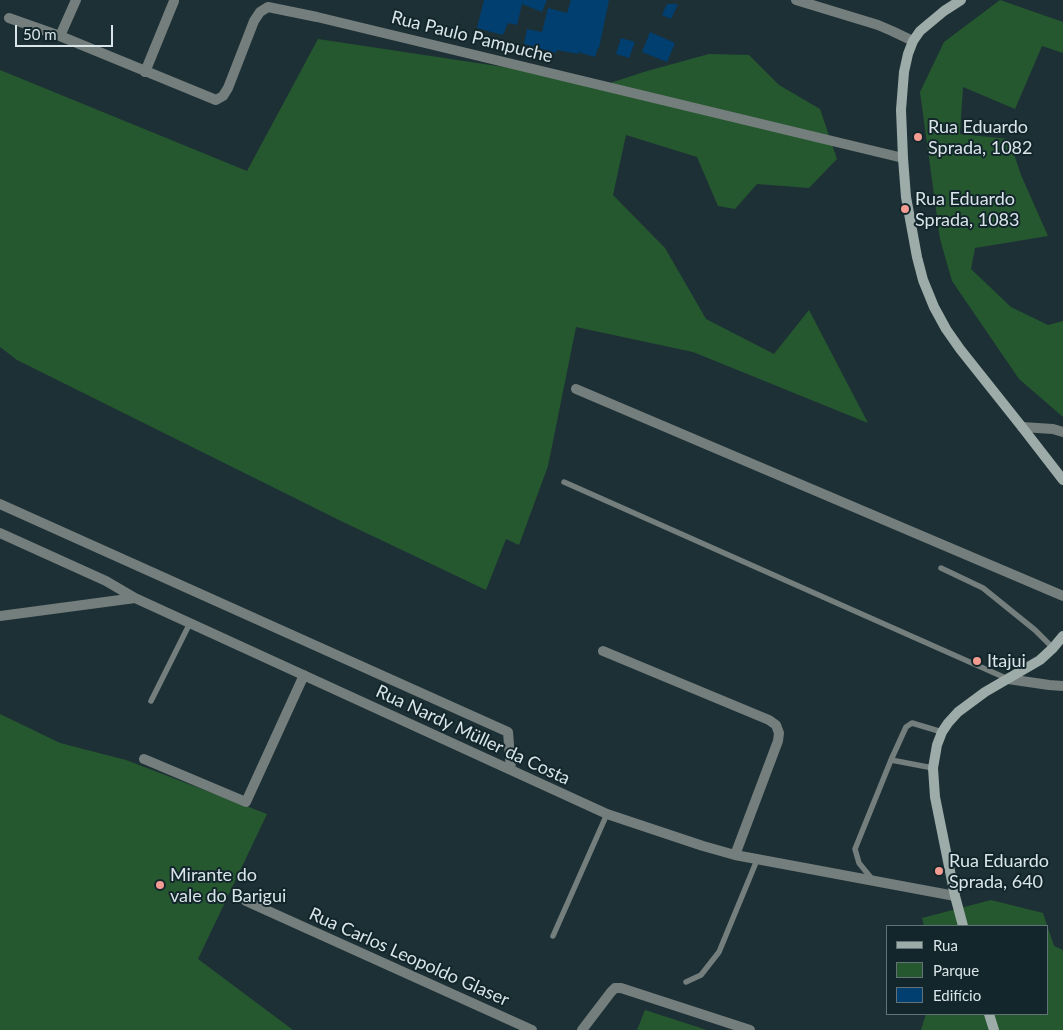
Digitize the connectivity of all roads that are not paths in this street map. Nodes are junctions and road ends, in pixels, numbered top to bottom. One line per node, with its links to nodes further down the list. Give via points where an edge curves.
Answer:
1 (76, 0): 6 (street)
2 (796, 0): 7 (street, via 892,31)
3 (961, 0): 7 (main road, via 931,21)
4 (174, 1): 8 (street)
5 (9, 18): 6 (street, Rua Paulo Pampuche)
6 (60, 36): 8 (street, Rua Paulo Pampuche)
7 (913, 42): 9 (main road, via 902,90)
8 (145, 72): 9 (street, Rua Paulo Pampuche, via 216,100 228,88 254,21 260,12 268,8 317,17)
9 (903, 158): 11 (main road, via 916,257 934,307 960,349)
10 (576, 389): 18 (street)
11 (1022, 427): 12 (street); 13 (main road)
12 (1063, 432)
13 (1062, 477)
14 (564, 482): 26 (lane)
15 (0, 504): 33 (street, via 508,732)
16 (0, 534): 19 (street, Rua Nardy Müller da Costa, via 106,581)
17 (941, 568): 23 (lane, via 983,588)
18 (1063, 596)
19 (136, 598): 20 (street); 21 (street, Rua Nardy Müller da Costa)
20 (0, 616)
21 (190, 623): 25 (street, Rua Nardy Müller da Costa); 28 (lane)
22 (1063, 636): 23 (main road)
23 (1053, 648): 26 (main road, via 1040,660)
24 (603, 651): 35 (street, via 776,725 778,741)
25 (304, 675): 30 (street, via 246,802); 33 (street, Rua Nardy Müller da Costa)
26 (1008, 679): 27 (street); 29 (main road, via 958,712)
27 (1063, 686)
28 (151, 701)
29 (942, 732): 31 (lane, via 912,723 906,727); 32 (main road)
30 (144, 759)
31 (891, 760): 32 (lane); 37 (lane, via 854,849)
32 (933, 768): 38 (main road, via 936,804)
33 (511, 770): 34 (street, Rua Nardy Müller da Costa)
34 (608, 814): 35 (street, Rua Nardy Müller da Costa); 41 (lane)
35 (735, 855): 36 (street, Rua Nardy Müller da Costa)
36 (757, 860): 37 (street, Rua Nardy Müller da Costa); 42 (lane, via 719,952 701,975)
37 (873, 881): 38 (street, Rua Nardy Müller da Costa)
38 (955, 896): 40 (main road)
39 (246, 901): 44 (street, Rua Carlos Leopoldo Glaser)
40 (963, 925)
41 (553, 936)
42 (686, 982)
43 (989, 1015): 47 (main road)
44 (532, 1030)
45 (582, 1030): 46 (street, via 611,992 621,988)
46 (750, 1030)
47 (994, 1030)

